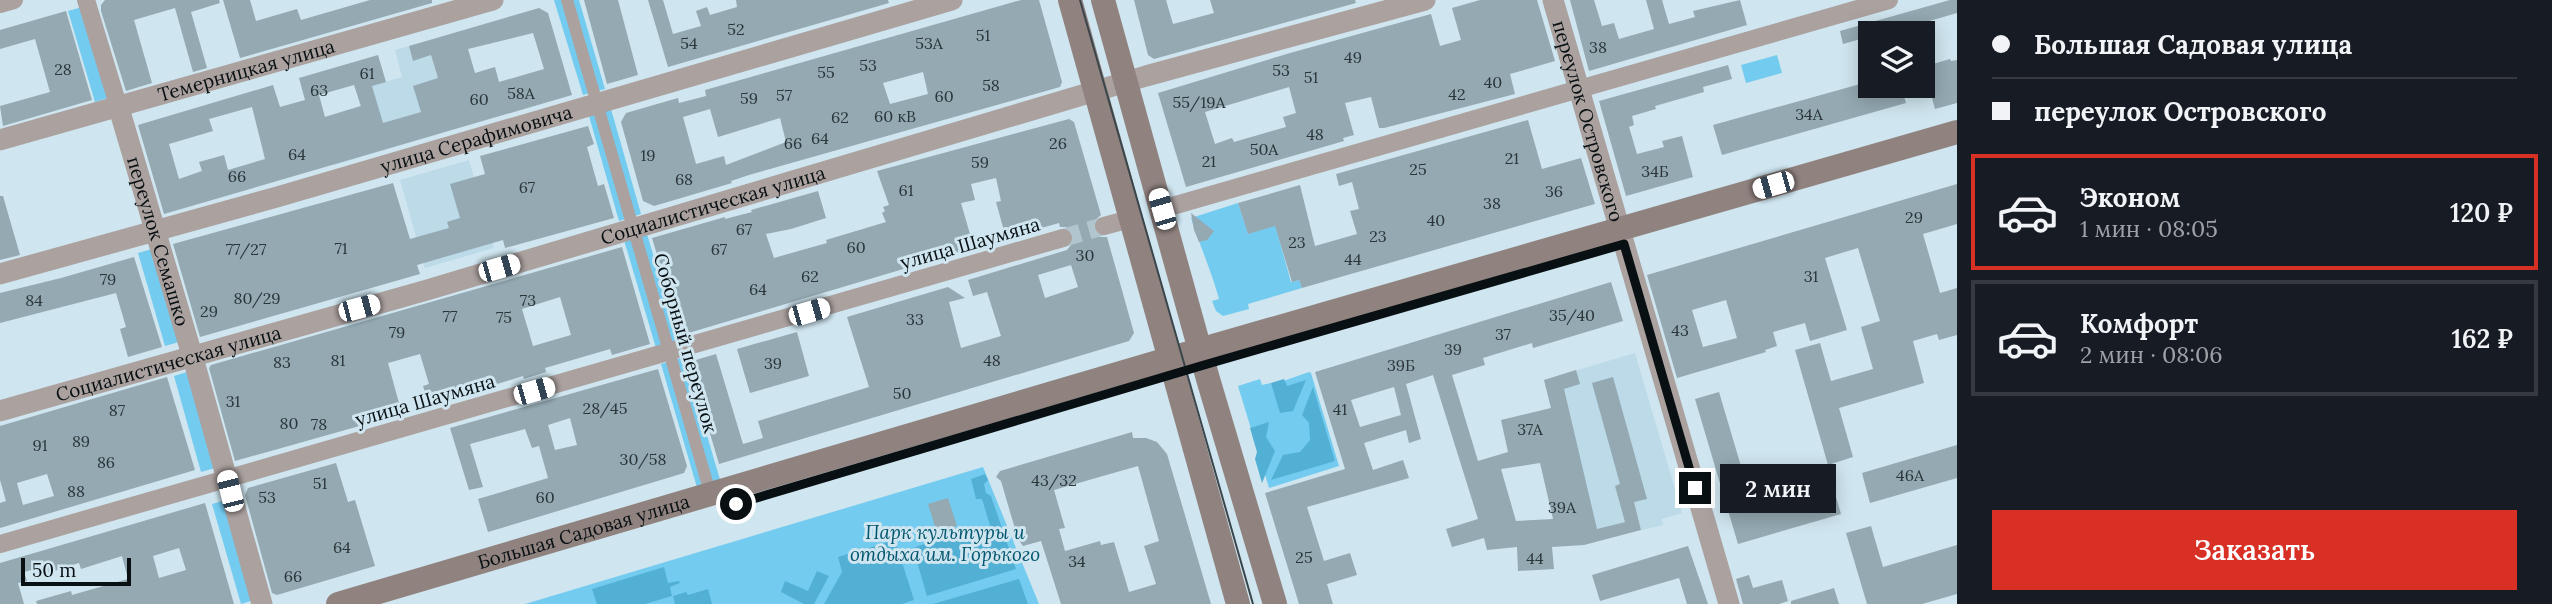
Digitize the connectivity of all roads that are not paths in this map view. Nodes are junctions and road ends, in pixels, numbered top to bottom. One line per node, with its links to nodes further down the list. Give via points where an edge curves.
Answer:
1 (14, 0): 11 (street)
2 (86, 0): 16 (street, переулок Семашко)
3 (493, 0): 16 (street, Темерницкая улица)
4 (567, 0): 15 (street, Соборный переулок)
5 (952, 0): 15 (street, улица Серафимовича)
6 (1070, 0): 14 (main road)
7 (1102, 0): 12 (main road)
8 (1425, 0): 12 (street, Социалистическая улица)
9 (1553, 0): 13 (street, переулок Островского)
10 (1889, 0): 13 (street)
11 (0, 4)
12 (1125, 83): 14 (street, Социалистическая улица); 20 (main road)
13 (1579, 90): 20 (street); 25 (street, переулок Островского)
14 (1094, 92): 21 (main road); 23 (street, Социалистическая улица)
15 (596, 103): 23 (street, Соборный переулок); 24 (street, улица Серафимовича)
16 (118, 105): 18 (street, Темерницкая улица); 24 (street, переулок Семашко)
17 (1957, 132): 25 (main road, Большая Садовая улица)
18 (0, 140)
19 (1957, 148): 25 (main road, Большая Садовая улица)
20 (1162, 209): 30 (main road)
21 (1130, 219): 22 (street); 31 (main road)
22 (1104, 226)
23 (632, 229): 28 (street, Соборный переулок); 29 (street, Социалистическая улица)
24 (155, 231): 27 (street, улица Серафимовича); 29 (street, переулок Семашко)
25 (1622, 237): 30 (main road, Большая Садовая улица); 41 (street, переулок Островского)
26 (1063, 238): 28 (street, улица Шаумяна)
27 (0, 274)
28 (669, 353): 33 (street, улица Шаумяна); 34 (street, Соборный переулок)
29 (192, 356): 32 (street, Социалистическая улица); 33 (street, переулок Семашко)
30 (1202, 358): 31 (main road, Большая Садовая улица); 40 (main road)
31 (1170, 367): 34 (main road, Большая Садовая улица); 38 (main road, Большая Садовая улица); 39 (main road)
32 (0, 411)
33 (226, 477): 35 (street, улица Шаумяна); 36 (street, переулок Семашко)
34 (711, 496): 37 (main road, Большая Садовая улица)
35 (0, 544)
36 (262, 604)
37 (338, 604)
38 (395, 604)
39 (1238, 604)
40 (1275, 604)
41 (1729, 604)

